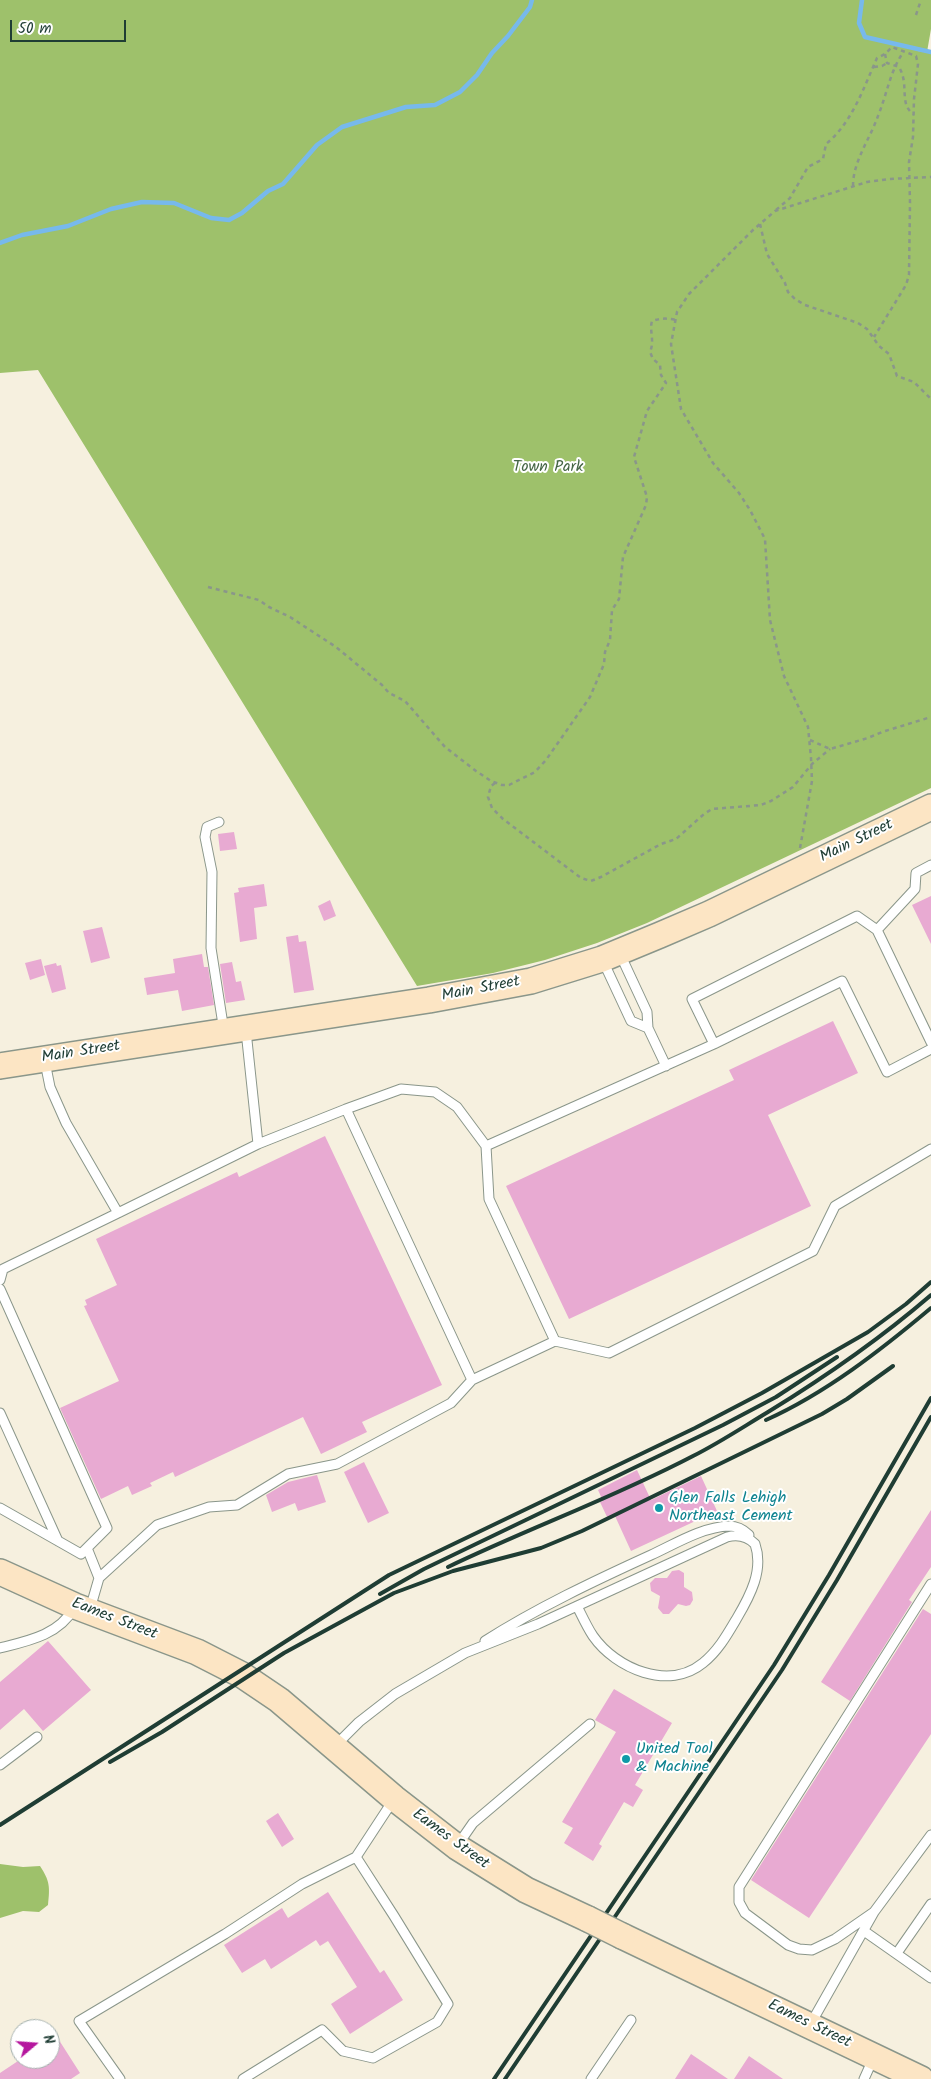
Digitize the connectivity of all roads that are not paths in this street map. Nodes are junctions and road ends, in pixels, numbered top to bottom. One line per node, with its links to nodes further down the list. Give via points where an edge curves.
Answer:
1 (931, 807): 5 (main road, Main Street, via 709,914)
2 (219, 822): 7 (lane, via 207,827 205,837 212,872 211,948)
3 (931, 865): 4 (lane, via 916,872 915,889)
4 (877, 930): 8 (lane); 9 (lane, via 857,916 692,999)
5 (611, 955): 6 (lane, via 647,1012); 6 (lane, via 632,1021); 7 (main road, Main Street, via 531,980 475,992)
6 (648, 1028): 13 (lane)
7 (235, 1030): 11 (main road, Main Street); 15 (lane, via 250,1086)
8 (931, 1042)
9 (714, 1044): 10 (lane, via 842,981 887,1072); 13 (lane)
10 (931, 1049)
11 (44, 1059): 12 (main road, Main Street); 18 (lane, via 50,1088 66,1123)
12 (0, 1066)
13 (666, 1066): 16 (lane)
14 (346, 1109): 15 (lane); 16 (lane, via 402,1089 435,1092 457,1107); 22 (lane)
15 (258, 1144): 18 (lane)
16 (486, 1146): 21 (lane, via 489,1199)
17 (931, 1149): 21 (lane, via 835,1206 813,1251 609,1354)
18 (118, 1213): 19 (lane, via 3,1269)
19 (0, 1280)
20 (0, 1289): 27 (lane, via 107,1528)
21 (555, 1341): 22 (lane)
22 (472, 1380): 29 (lane, via 451,1403 337,1464 288,1474 237,1505 209,1508 157,1525)
23 (0, 1413): 25 (lane)
24 (0, 1508): 25 (lane)
25 (58, 1542): 27 (lane, via 81,1554)
26 (755, 1544): 31 (lane, via 744,1536 730,1536); 31 (lane, via 758,1569 748,1599 715,1651 695,1668 678,1676 649,1674 618,1660 594,1637); 34 (lane, via 747,1533 735,1527 701,1532 512,1624)
27 (87, 1548): 29 (lane)
28 (0, 1572): 32 (main road, Eames Street)
29 (99, 1578): 32 (lane)
30 (931, 1584): 44 (lane, via 739,1888 739,1902 745,1913 788,1945 799,1949 812,1950 835,1939)
31 (577, 1606): 34 (lane)
32 (82, 1609): 33 (lane, via 47,1634); 37 (main road, Eames Street, via 197,1652 230,1668 272,1695)
33 (0, 1648)
34 (465, 1653): 37 (lane, via 395,1694 359,1722)
35 (590, 1724): 41 (lane, via 474,1823)
36 (37, 1737): 38 (lane)
37 (333, 1748): 39 (main road, Eames Street)
38 (0, 1765)
39 (394, 1798): 41 (main road, Eames Street); 42 (lane)
40 (931, 1835): 44 (lane)
41 (457, 1847): 49 (main road, Eames Street, bridge, via 526,1890)
42 (356, 1857): 51 (lane, via 302,1884 79,2021); 52 (lane, via 448,2004 437,2022 373,2058 343,2051 322,2030)
43 (931, 1904): 46 (lane)
44 (874, 1912): 45 (lane)
45 (864, 1931): 46 (lane); 49 (lane)
46 (897, 1953): 47 (lane)
47 (931, 1978)
48 (631, 2020): 53 (lane)
49 (810, 2026): 50 (main road, Eames Street)
50 (875, 2057): 54 (lane); 55 (main road, Eames Street)
51 (120, 2079)
52 (243, 2079)
53 (591, 2079)
54 (864, 2079)
55 (921, 2079)

